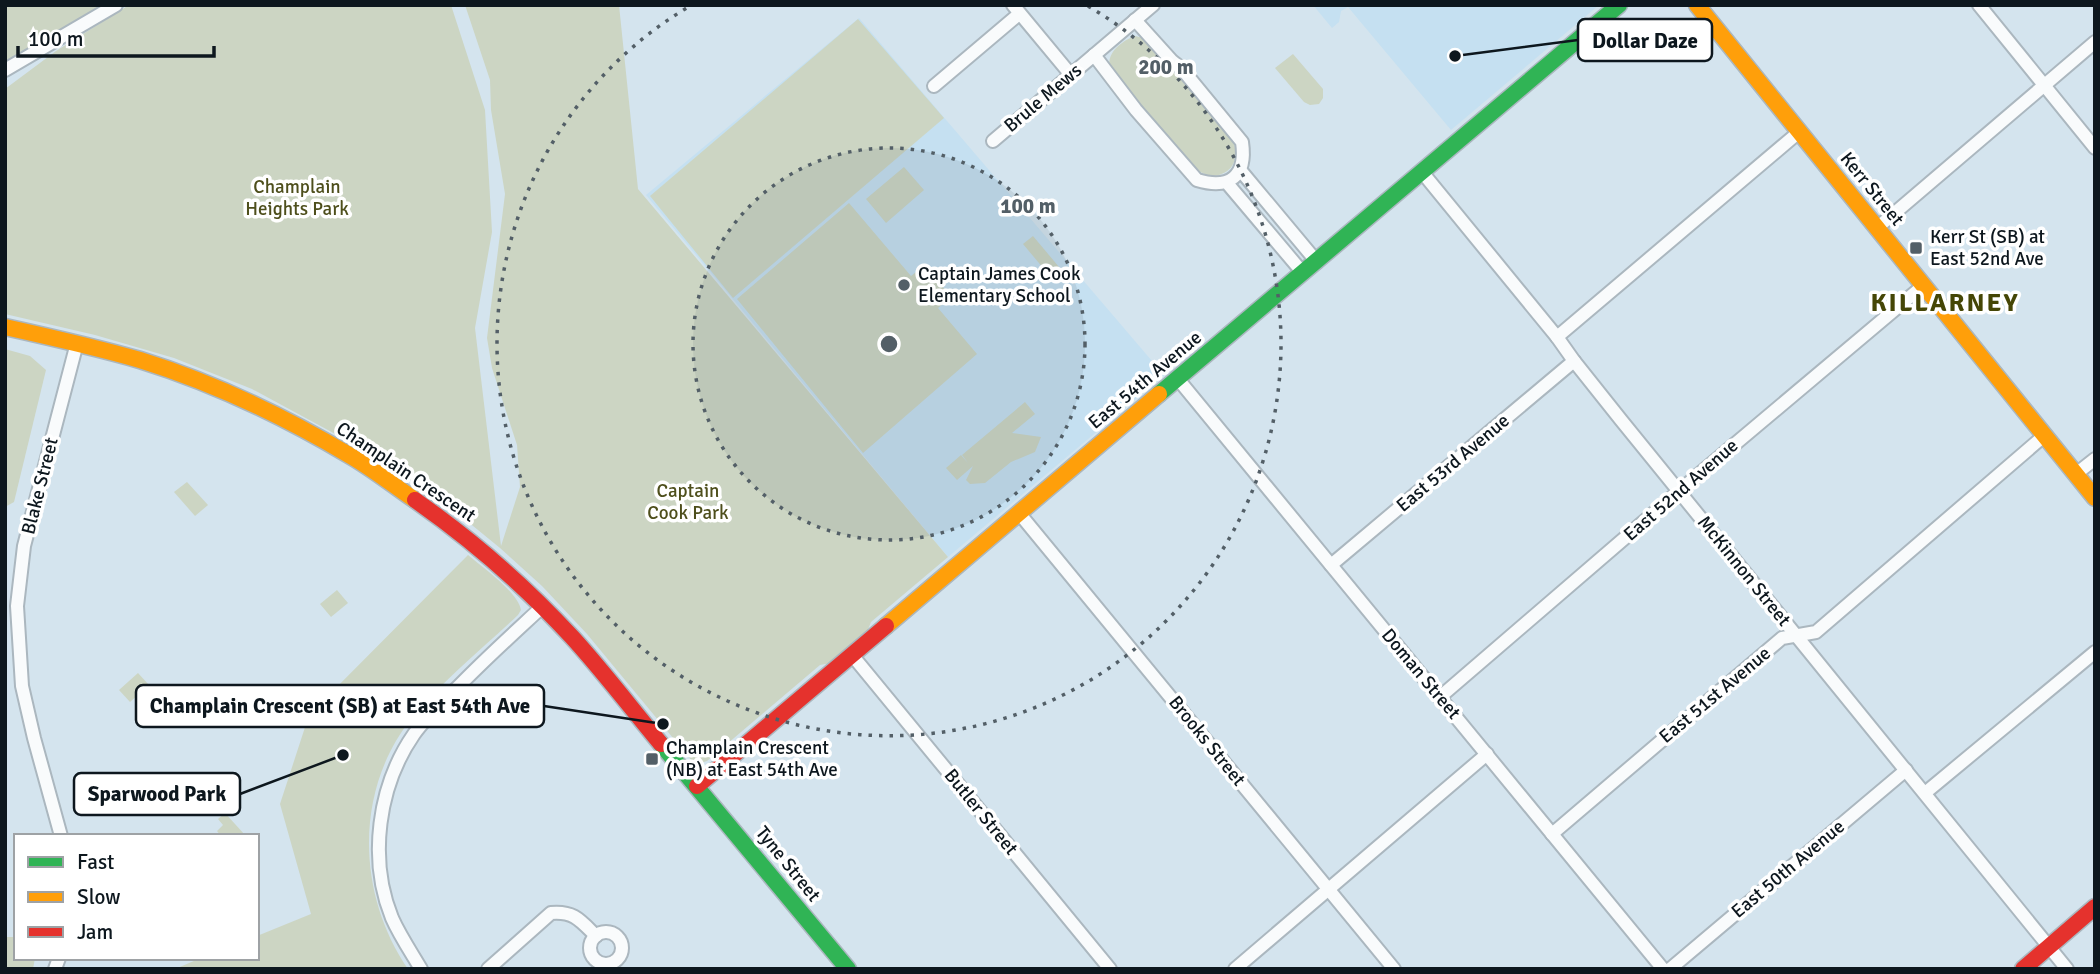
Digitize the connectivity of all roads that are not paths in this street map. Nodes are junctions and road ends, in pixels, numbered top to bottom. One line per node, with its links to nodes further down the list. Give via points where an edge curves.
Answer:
1 (116, 5): 10 (street)
2 (1153, 5): 7 (street, Brule Mews)
3 (1619, 5): 18 (street, East 54th Avenue)
4 (1696, 5): 14 (street, Kerr Street)
5 (1979, 5): 13 (street)
6 (1016, 10): 11 (street); 12 (street)
7 (1135, 20): 9 (street, Brule Mews); 17 (street, via 1242,142)
8 (2095, 43): 13 (street)
9 (1094, 55): 11 (street, Brule Mews); 19 (street, via 1197,180)
10 (5, 71)
11 (1070, 75): 15 (street, Brule Mews)
12 (934, 86)
13 (2044, 86): 16 (street); 20 (street)
14 (1799, 132): 20 (street, Kerr Street); 25 (street)
15 (993, 141)
16 (2095, 148)
17 (1241, 171): 19 (street); 21 (street)
18 (1422, 172): 21 (street, East 54th Avenue); 25 (street, McKinnon Street)
19 (1227, 183): 22 (street)
20 (1877, 228): 23 (street, Kerr Street)
21 (1317, 262): 22 (street, East 54th Avenue)
22 (1303, 273): 28 (street, East 54th Avenue)
23 (1924, 285): 29 (street, Kerr Street); 32 (street, East 52nd Avenue)
24 (5, 327): 26 (street, Champlain Crescent)
25 (1558, 337): 27 (street, McKinnon Street)
26 (76, 343): 36 (street, Champlain Crescent, via 142,361 237,397 351,456 436,515); 45 (street, Blake Street, via 24,546 16,606 22,686)
27 (1574, 361): 32 (street, McKinnon Street); 35 (street, East 53rd Avenue)
28 (1178, 379): 34 (street, East 54th Avenue); 35 (street, Doman Street)
29 (2045, 435): 31 (street, Kerr Street); 37 (street, East 51st Avenue, via 1816,632)
30 (2095, 459): 31 (street)
31 (2076, 474): 33 (street, Kerr Street)
32 (1679, 492): 37 (street, McKinnon Street); 40 (street, East 52nd Avenue)
33 (2095, 498)
34 (1020, 513): 39 (street, East 54th Avenue); 47 (street, Brooks Street)
35 (1331, 565): 40 (street, Doman Street)
36 (543, 606): 43 (street, Champlain Crescent); 52 (street, via 415,732 385,799 378,843 382,882 404,943)
37 (1797, 636): 42 (street, McKinnon Street); 46 (street, East 51st Avenue, via 1782,638)
38 (2095, 652): 44 (street)
39 (852, 655): 43 (street, East 54th Avenue); 54 (street, Butler Street)
40 (1440, 697): 41 (street, Doman Street)
41 (1488, 754): 46 (street, Doman Street); 47 (street)
42 (1906, 770): 44 (street, McKinnon Street); 58 (street, East 50th Avenue)
43 (697, 786): 51 (street, Tyne Street)
44 (1925, 793): 50 (street, McKinnon Street)
45 (60, 834)
46 (1552, 834): 57 (street, Doman Street)
47 (1329, 889): 55 (street); 56 (street, Brooks Street)
48 (2095, 907): 50 (street)
49 (596, 936): 53 (street, via 577,917 551,913)
50 (2050, 946): 59 (street); 60 (street, McKinnon Street)
51 (841, 967)
52 (421, 969)
53 (488, 969)
54 (1110, 969)
55 (1235, 969)
56 (1394, 969)
57 (1663, 969)
58 (1670, 969)
59 (2022, 969)
60 (2067, 969)

